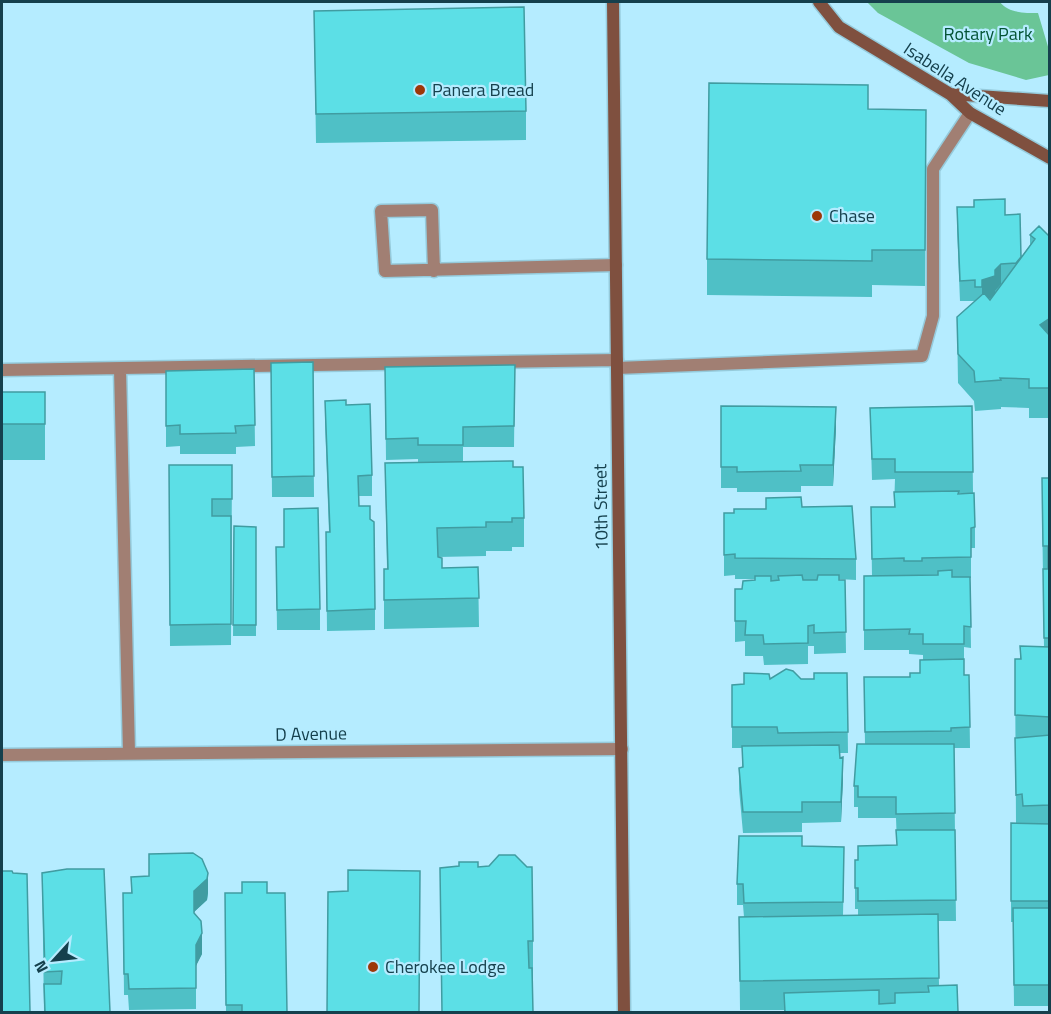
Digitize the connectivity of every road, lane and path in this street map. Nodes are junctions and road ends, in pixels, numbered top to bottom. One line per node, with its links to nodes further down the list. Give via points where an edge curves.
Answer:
1 (613, 2): 7 (street, 10th Street)
2 (819, 2): 3 (street, Isabella Avenue, via 839,27)
3 (950, 94): 4 (street); 5 (street, Isabella Avenue)
4 (1050, 101)
5 (970, 113): 6 (street, Isabella Avenue); 9 (street, via 933,169 933,316 922,356)
6 (1050, 158)
7 (616, 265): 8 (street); 9 (street, 10th Street)
8 (435, 271): 8 (street, via 385,271 381,211 432,210)
9 (617, 364): 10 (street); 12 (street, 10th Street)
10 (120, 369): 11 (street); 13 (street)
11 (2, 370)
12 (622, 748): 13 (street, D Avenue); 15 (street, 10th Street)
13 (129, 753): 14 (street, D Avenue)
14 (2, 755)
15 (624, 1012)

